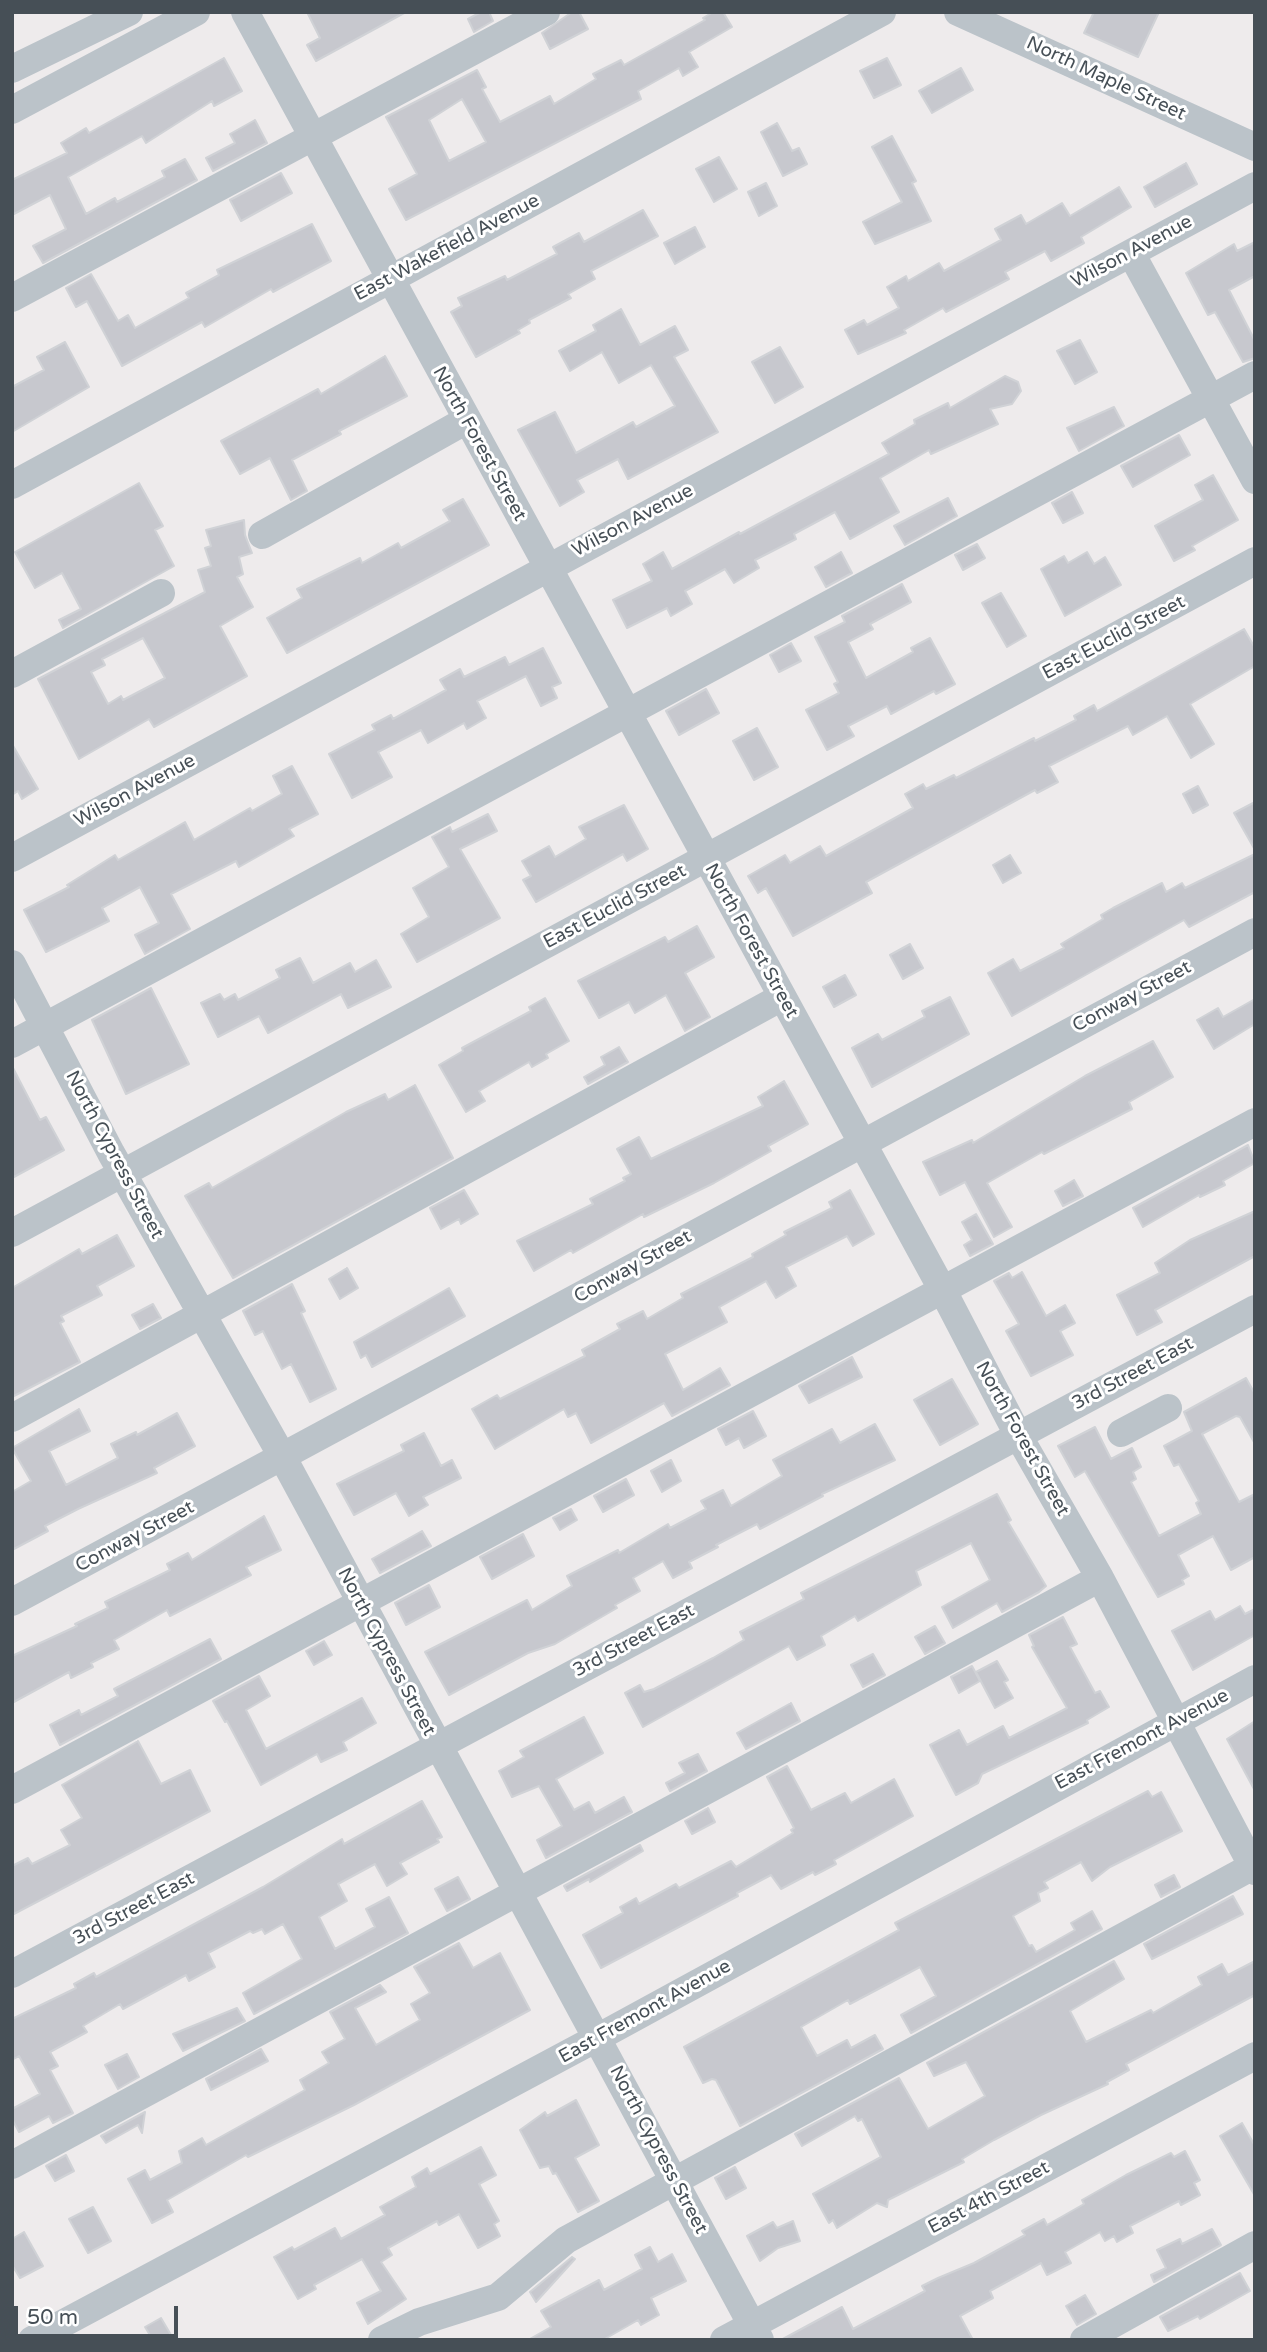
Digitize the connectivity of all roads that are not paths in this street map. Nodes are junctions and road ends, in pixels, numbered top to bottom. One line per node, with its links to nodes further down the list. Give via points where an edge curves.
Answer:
1 (129, 12): 8 (street)
2 (196, 12): 9 (street)
3 (245, 12): 10 (street, North Forest Street)
4 (546, 12): 10 (street)
5 (882, 12): 14 (street, East Wakefield Avenue)
6 (958, 12): 7 (street, North Maple Street)
7 (1016, 24): 11 (street, North Maple Street)
8 (12, 69)
9 (12, 110)
10 (313, 137): 14 (street, North Forest Street); 15 (street)
11 (1255, 147)
12 (1255, 186): 13 (street, Wilson Avenue)
13 (1131, 253): 17 (street); 23 (street, Wilson Avenue)
14 (390, 279): 18 (street, North Forest Street); 20 (street, East Wakefield Avenue)
15 (12, 298)
16 (1255, 374): 17 (street)
17 (1210, 398): 19 (street); 26 (street)
18 (465, 421): 21 (street); 23 (street, North Forest Street)
19 (1255, 480)
20 (12, 485)
21 (262, 535)
22 (1255, 561): 28 (street, East Euclid Street)
23 (548, 568): 26 (street, North Forest Street); 27 (street, Wilson Avenue)
24 (161, 593): 25 (street)
25 (12, 674)
26 (626, 713): 28 (street, North Forest Street); 32 (street)
27 (12, 858)
28 (705, 859): 31 (street, North Forest Street); 36 (street, East Euclid Street)
29 (1255, 932): 35 (street, Conway Street)
30 (12, 964): 32 (street, North Cypress Street)
31 (782, 997): 35 (street, North Forest Street); 40 (street)
32 (46, 1026): 33 (street); 36 (street, North Cypress Street)
33 (12, 1044)
34 (1255, 1122): 38 (street)
35 (861, 1142): 38 (street, North Forest Street); 45 (street, Conway Street)
36 (122, 1174): 37 (street, East Euclid Street); 40 (street, North Cypress Street)
37 (12, 1233)
38 (942, 1289): 44 (street, North Forest Street); 48 (street)
39 (1255, 1309): 41 (street, 3rd Street East)
40 (203, 1315): 43 (street); 45 (street, North Cypress Street)
41 (1118, 1382): 42 (street, via 1131,1428); 44 (street, 3rd Street East)
42 (1168, 1408)
43 (12, 1418)
44 (1018, 1435): 46 (street, North Forest Street); 51 (street, 3rd Street East)
45 (282, 1458): 47 (street, Conway Street); 48 (street, North Cypress Street)
46 (1100, 1578): 50 (street, North Forest Street); 54 (street)
47 (12, 1602)
48 (360, 1604): 51 (street, North Cypress Street); 52 (street)
49 (1255, 1679): 50 (street, East Fremont Avenue)
50 (1175, 1722): 53 (street, North Forest Street); 56 (street, East Fremont Avenue)
51 (437, 1747): 54 (street, North Cypress Street); 55 (street, 3rd Street East)
52 (12, 1790)
53 (1254, 1868): 59 (street)
54 (517, 1892): 56 (street, North Cypress Street); 58 (street)
55 (12, 1974)
56 (597, 2038): 59 (street, North Cypress Street); 62 (street, East Fremont Avenue)
57 (1255, 2056): 61 (street, East 4th Street)
58 (12, 2165)
59 (675, 2181): 61 (street, North Cypress Street); 63 (street, via 566,2240 498,2297 419,2322)
60 (1255, 2245): 65 (street)
61 (756, 2332): 64 (street, East 4th Street)
62 (32, 2340)
63 (382, 2340)
64 (724, 2340)
65 (1084, 2340)

